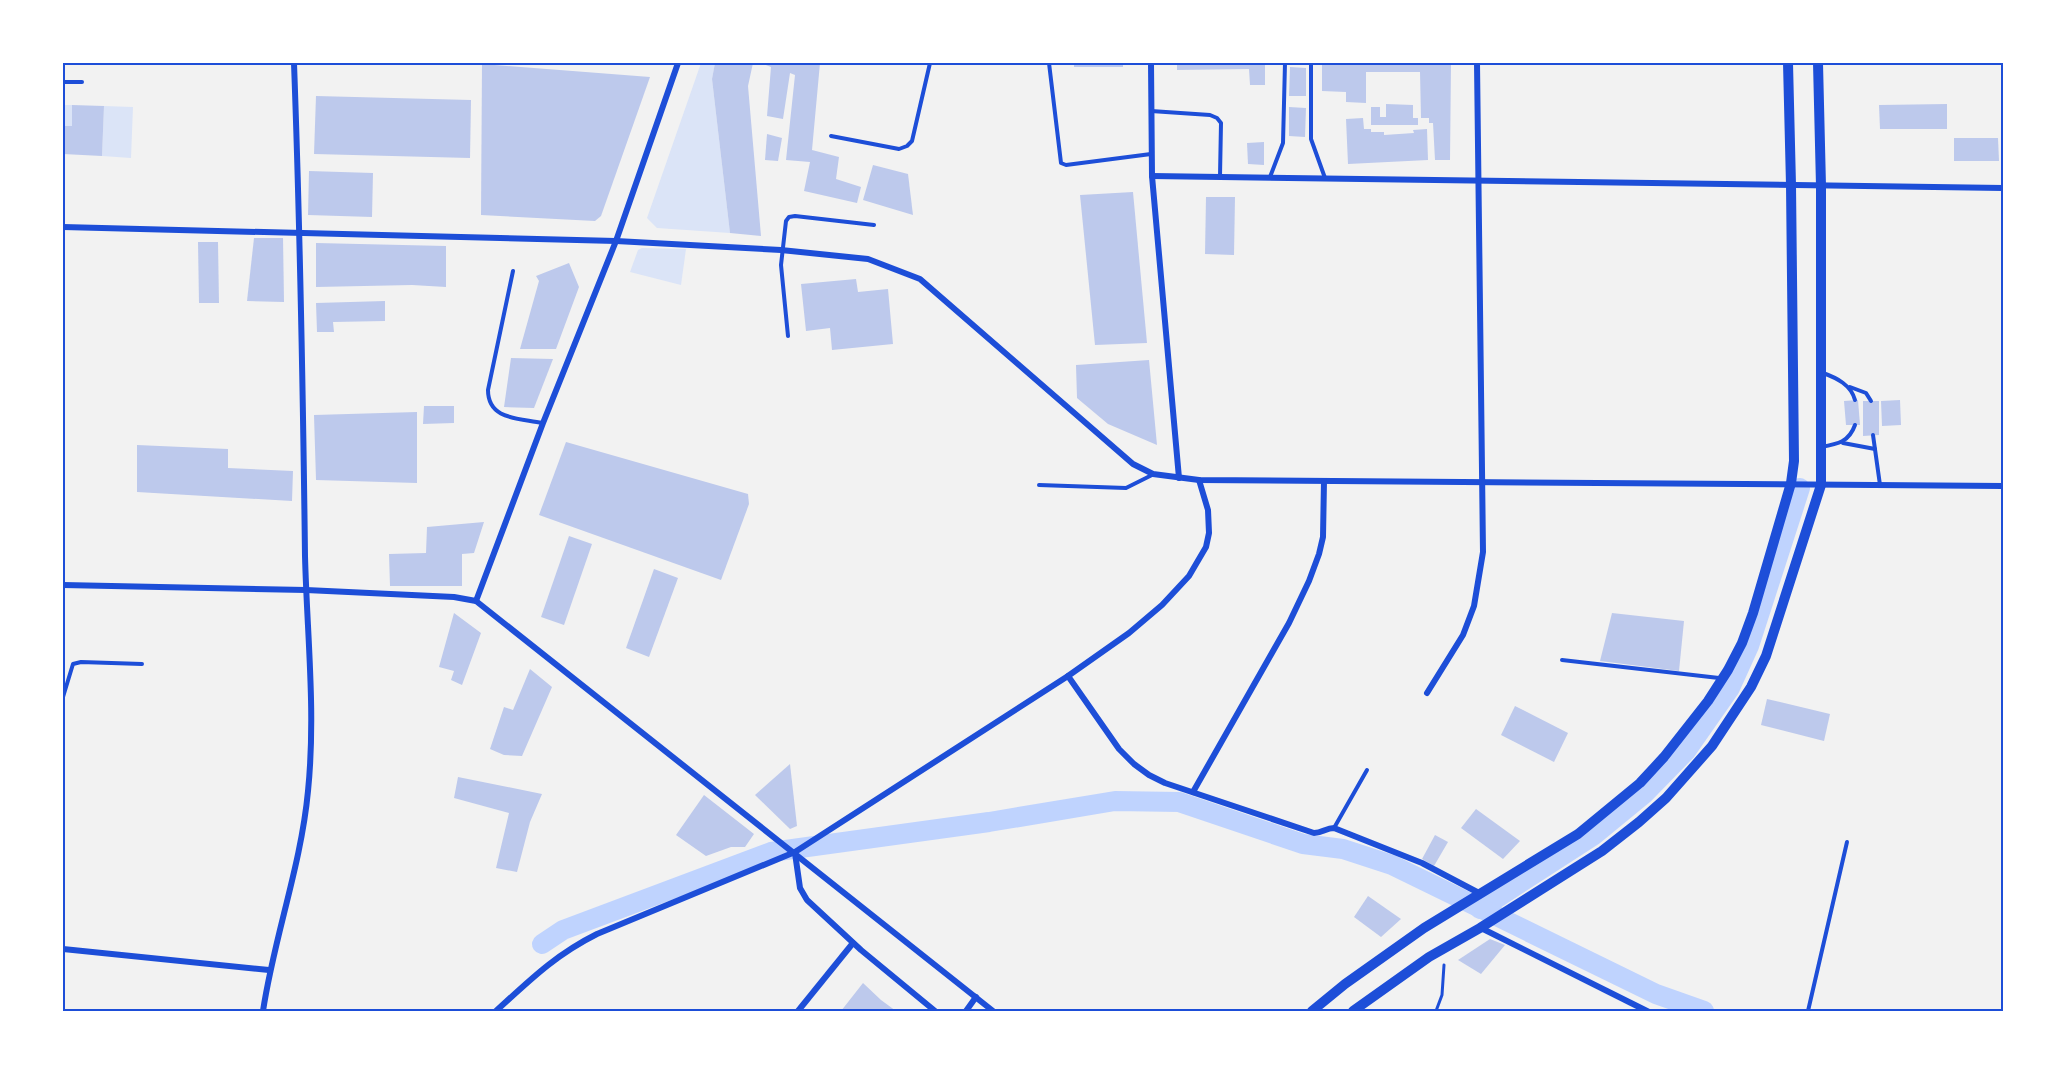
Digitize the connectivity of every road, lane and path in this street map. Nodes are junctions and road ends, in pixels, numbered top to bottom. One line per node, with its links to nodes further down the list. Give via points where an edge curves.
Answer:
1 (294, 63): 26 (street)
2 (678, 63): 27 (street)
3 (930, 63): 14 (lane, via 912,141 907,146 899,149)
4 (1049, 63): 15 (lane, via 1061,164)
5 (1151, 63): 13 (street)
6 (1285, 63): 18 (lane, via 1283,143)
7 (1311, 63): 19 (lane, via 1311,140)
8 (1476, 63): 20 (street)
9 (1788, 63): 21 (main road)
10 (1818, 63): 22 (main road)
11 (63, 82): 12 (lane)
12 (82, 82)
13 (1151, 111): 15 (street); 17 (lane, via 1217,118 1221,123)
14 (831, 136)
15 (1151, 154): 16 (street)
16 (1152, 176): 17 (street); 42 (street)
17 (1220, 177): 18 (street)
18 (1270, 178): 19 (street)
19 (1326, 178): 20 (street)
20 (1478, 181): 21 (street); 45 (street)
21 (1791, 185): 22 (street); 46 (main road)
22 (1821, 186): 23 (street); 31 (main road)
23 (2003, 188)
24 (874, 225): 28 (lane, via 789,217)
25 (63, 227): 26 (street)
26 (300, 232): 27 (street); 52 (street)
27 (616, 241): 28 (street); 35 (street)
28 (781, 250): 30 (lane); 41 (street, via 868,259 920,279 1133,464)
29 (513, 271): 35 (lane, via 488,401 502,415)
30 (788, 336)
31 (1821, 372): 32 (lane); 39 (main road)
32 (1848, 387): 33 (lane); 34 (lane, via 1866,393)
33 (1856, 400)
34 (1871, 401)
35 (543, 423): 53 (street)
36 (1855, 425): 38 (lane)
37 (1873, 435): 40 (lane)
38 (1842, 443): 39 (lane); 40 (lane)
39 (1821, 447): 48 (main road)
40 (1875, 449): 49 (lane)
41 (1153, 474): 42 (street); 47 (lane, via 1126,488)
42 (1179, 478): 43 (street)
43 (1198, 480): 44 (street); 56 (street, via 1208,510 1209,533 1206,547 1189,576 1129,633)
44 (1324, 482): 45 (street); 61 (street, via 1323,537 1309,581)
45 (1484, 482): 46 (street); 58 (street, via 1483,552 1474,606 1463,635)
46 (1791, 483): 48 (street); 57 (main road, via 1753,613)
47 (1039, 485)
48 (1821, 485): 49 (street); 66 (main road, via 1766,656 1751,687 1712,746 1666,798 1602,851)
49 (1880, 486): 50 (street)
50 (2003, 486)
51 (63, 585): 52 (street)
52 (306, 590): 53 (street); 70 (street, via 312,696 308,791 294,876)
53 (476, 601): 64 (street)
54 (1562, 660): 57 (lane)
55 (142, 664): 59 (lane, via 73,664)
56 (1068, 676): 61 (street, via 1134,764 1165,783); 64 (street)
57 (1723, 678): 65 (main road, via 1688,728 1640,783 1578,834)
58 (1426, 693)
59 (63, 697)
60 (1367, 770): 62 (lane)
61 (1193, 792): 62 (street, via 1314,833)
62 (1334, 828): 65 (street, via 1422,863)
63 (1847, 842): 82 (lane)
64 (795, 852): 67 (street, via 800,888 807,900); 71 (street); 73 (street, via 570,947)
65 (1479, 893): 78 (main road, via 1381,958)
66 (1480, 928): 68 (main road); 81 (street)
67 (853, 943): 74 (street); 75 (street)
68 (1445, 948): 79 (main road); 80 (path, via 1442,995)
69 (63, 949): 70 (street)
70 (269, 970): 72 (street)
71 (976, 997): 76 (street); 77 (street)
72 (263, 1011)
73 (496, 1011)
74 (798, 1011)
75 (935, 1011)
76 (966, 1011)
77 (993, 1011)
78 (1312, 1011)
79 (1353, 1011)
80 (1436, 1011)
81 (1647, 1011)
82 (1808, 1011)

